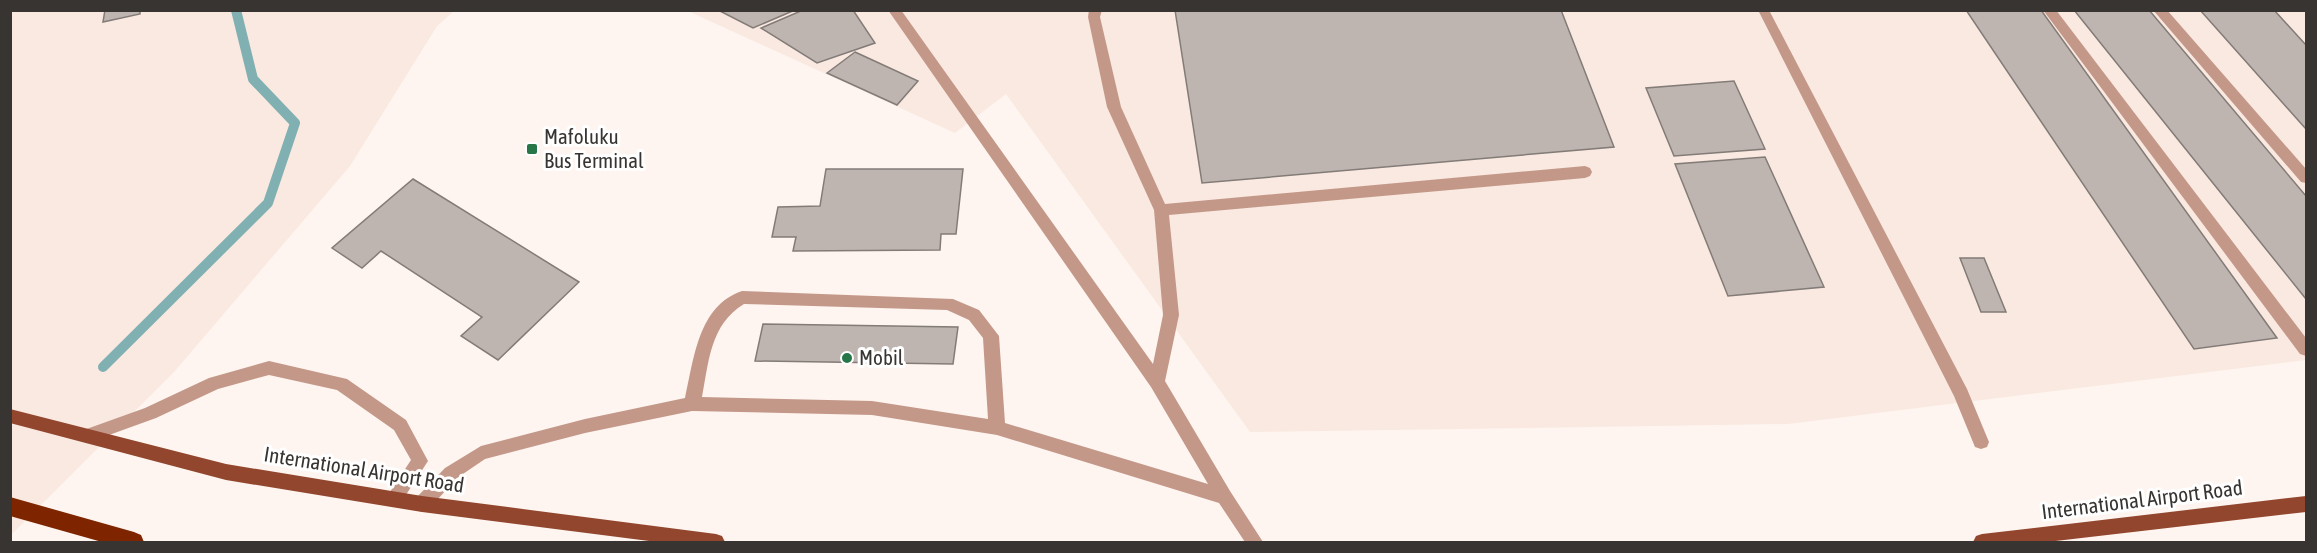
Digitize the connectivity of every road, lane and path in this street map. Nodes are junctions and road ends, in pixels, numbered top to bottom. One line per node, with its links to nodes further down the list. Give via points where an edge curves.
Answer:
1 (894, 10): 10 (street)
2 (1096, 10): 8 (street, via 1094,17 1114,107)
3 (2049, 10): 9 (street)
4 (2159, 10): 7 (street)
5 (1764, 12): 15 (street, via 1961,394)
6 (1585, 172): 8 (street)
7 (2307, 178)
8 (1161, 210): 10 (street, via 1171,315)
9 (2307, 349)
10 (1157, 382): 16 (street)
11 (692, 405): 13 (street, via 872,408); 13 (street, via 708,332 726,307 742,297 948,303 974,315 991,336); 18 (street, via 585,426 482,453 451,474)
12 (10, 416): 14 (main road, International Airport Road)
13 (997, 428): 16 (street)
14 (87, 436): 17 (main road, International Airport Road, via 226,472); 17 (street, via 150,413 215,382 269,368 341,384 400,425 420,461)
15 (1981, 442)
16 (1224, 497): 23 (street)
17 (394, 498): 18 (main road, International Airport Road)
18 (422, 504): 22 (main road, International Airport Road)
19 (2307, 504): 24 (main road, International Airport Road)
20 (10, 506): 21 (highway)
21 (134, 543)
22 (716, 543)
23 (1255, 543)
24 (1982, 543)

